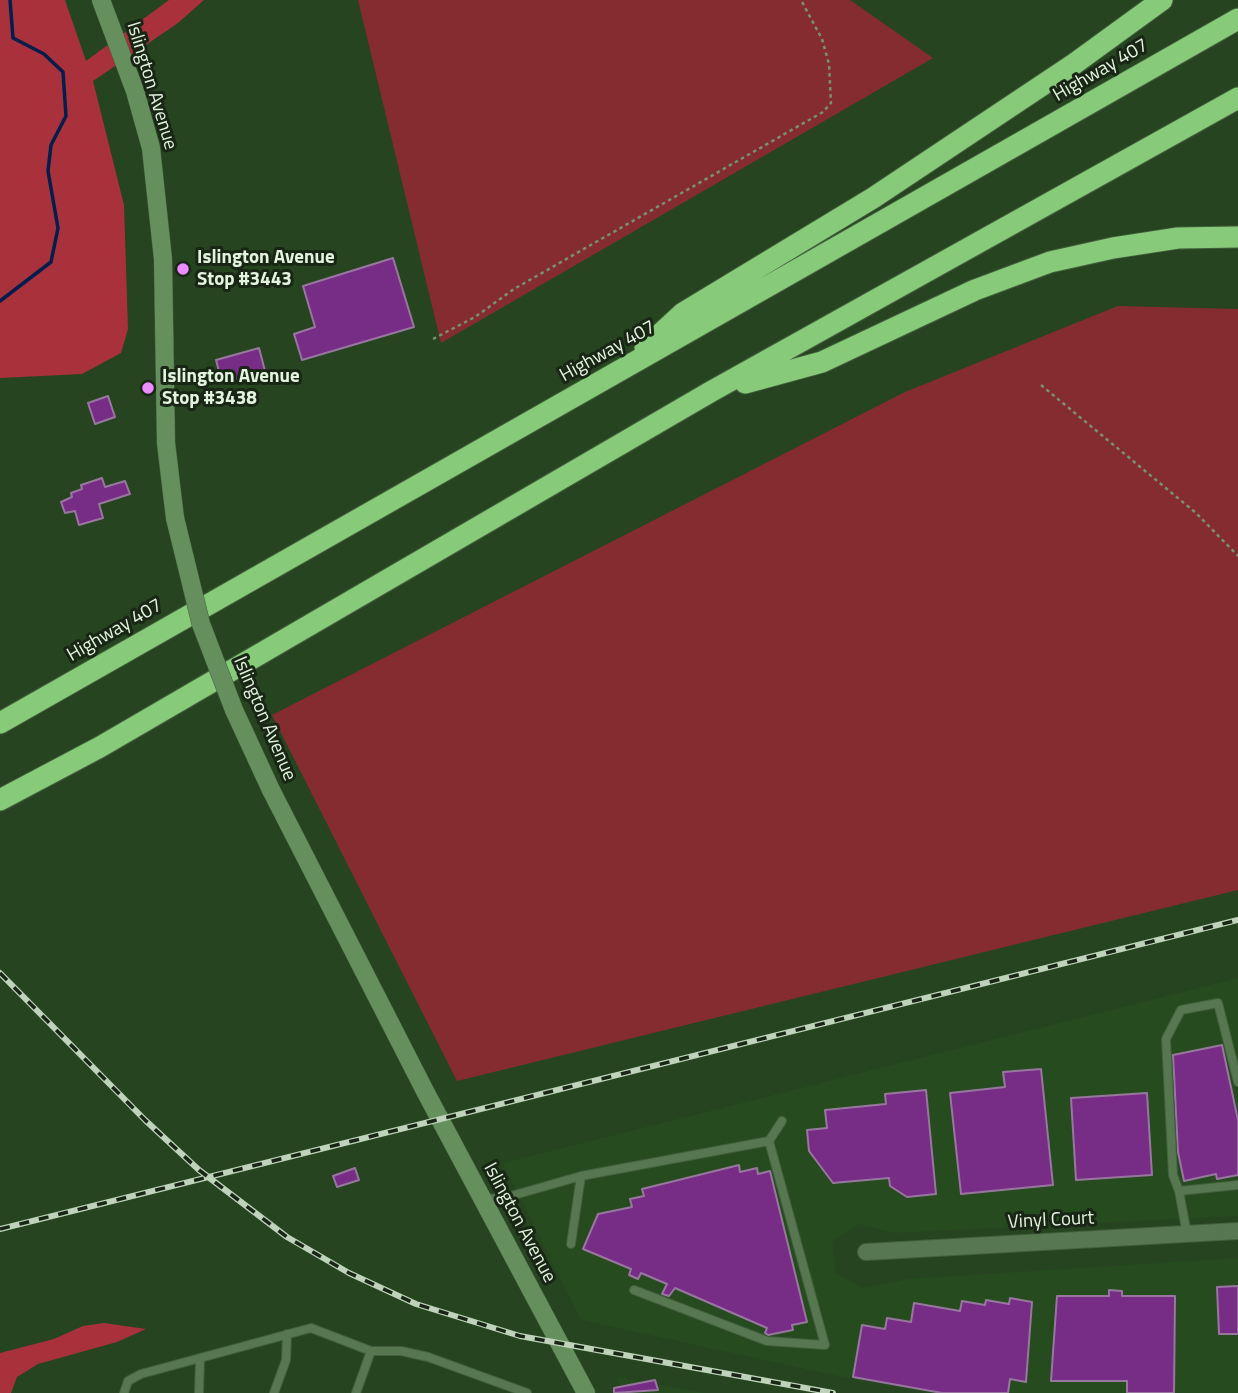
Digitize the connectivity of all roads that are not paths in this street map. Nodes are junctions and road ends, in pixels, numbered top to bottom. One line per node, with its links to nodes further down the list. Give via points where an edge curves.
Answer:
1 (101, 0): 16 (main road, Islington Avenue, bridge, via 151,148 163,259 166,443 175,518 201,624 271,790)
2 (1162, 0): 6 (highway, via 873,198 683,313)
3 (1238, 19): 6 (highway, Highway 407)
4 (1238, 98): 7 (highway)
5 (1238, 237): 7 (highway, via 1178,238 1051,262 975,290 822,362)
6 (618, 373): 8 (highway, Highway 407)
7 (712, 391): 9 (highway, via 112,740)
8 (0, 723)
9 (0, 800)
10 (1238, 1082): 15 (lane, via 1218,1003 1181,1010 1166,1039 1173,1175)
11 (782, 1121): 12 (lane)
12 (769, 1141): 13 (lane); 21 (lane, via 825,1345 767,1341)
13 (581, 1176): 16 (lane, via 504,1198); 19 (lane)
14 (1238, 1185): 15 (lane)
15 (1179, 1191): 18 (lane)
16 (483, 1199): 30 (main road, Islington Avenue)
17 (1238, 1231): 18 (street, Vinyl Court)
18 (1187, 1234): 20 (street, Vinyl Court)
19 (571, 1244)
20 (866, 1252)
21 (634, 1290)
22 (287, 1334): 23 (lane, via 311,1328); 24 (lane); 27 (lane, via 286,1360)
23 (371, 1351): 28 (lane); 29 (lane, via 428,1357)
24 (200, 1358): 25 (lane, via 141,1374 128,1381); 26 (lane)
25 (124, 1393)
26 (199, 1393)
27 (274, 1393)
28 (356, 1393)
29 (527, 1393)
30 (586, 1393)

